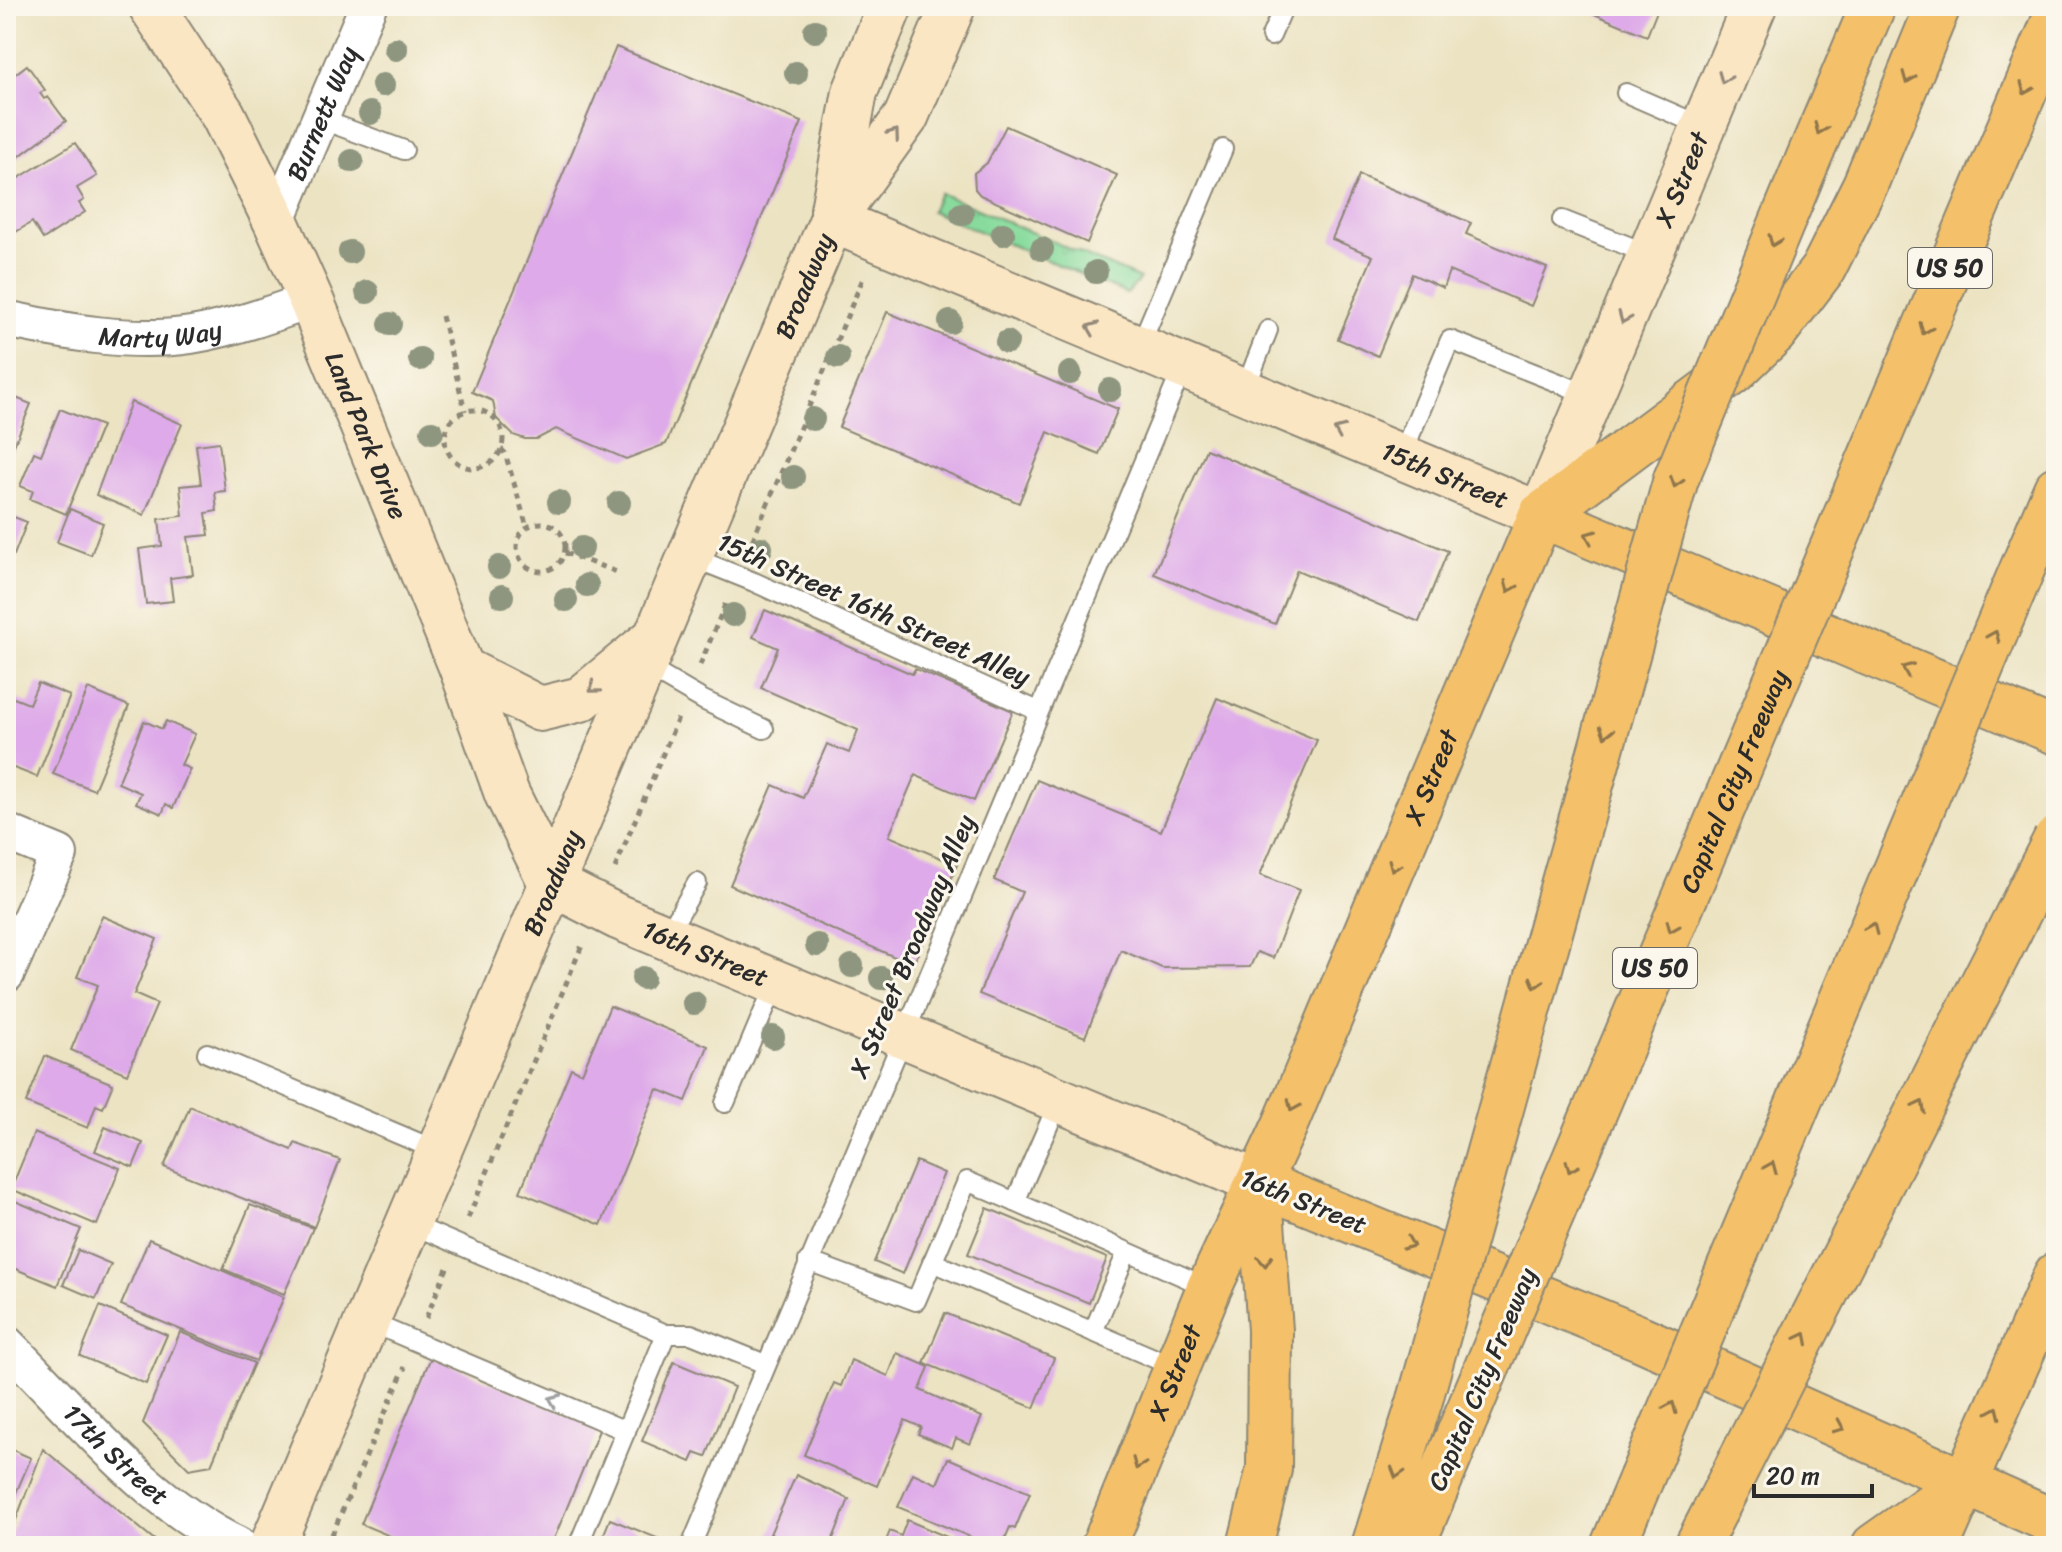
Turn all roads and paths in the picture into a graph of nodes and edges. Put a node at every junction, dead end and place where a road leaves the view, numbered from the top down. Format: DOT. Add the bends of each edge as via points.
graph roads {
  1 [pos="151,6"];
  2 [pos="368,6"];
  3 [pos="890,6"];
  4 [pos="953,6"];
  5 [pos="1284,6"];
  6 [pos="1754,6"];
  7 [pos="1873,6"];
  8 [pos="1938,6"];
  9 [pos="2056,17"];
  10 [pos="1271,36"];
  11 [pos="1626,93"];
  12 [pos="320,119"];
  13 [pos="1704,127"];
  14 [pos="1223,149"];
  15 [pos="404,150"];
  16 [pos="832,220"];
  17 [pos="1562,220"];
  18 [pos="276,222"];
  19 [pos="879,240"];
  20 [pos="1651,255"];
  21 [pos="311,300"];
  22 [pos="442,316"];
  23 [pos="6,319"];
  24 [pos="1268,330"];
  25 [pos="1139,348"];
  26 [pos="1183,367"];
  27 [pos="1244,392"];
  28 [pos="1592,396"];
  29 [pos="465,411"];
  30 [pos="501,449"];
  31 [pos="1401,457"];
  32 [pos="2056,489"];
  33 [pos="1541,515"];
  34 [pos="527,527"];
  35 [pos="565,553"];
  36 [pos="689,556"];
  37 [pos="617,572"];
  38 [pos="738,575"];
  39 [pos="649,652"];
  40 [pos="462,669"];
  41 [pos="689,692"];
  42 [pos="1038,711"];
  43 [pos="764,729"];
  44 [pos="2056,732"];
  45 [pos="6,832"];
  46 [pos="2056,839"];
  47 [pos="551,883"];
  48 [pos="697,883"];
  49 [pos="598,907"];
  50 [pos="666,937"];
  51 [pos="6,974"];
  52 [pos="776,982"];
  53 [pos="902,1037"];
  54 [pos="207,1053"];
  55 [pos="1059,1101"];
  56 [pos="725,1103"];
  57 [pos="438,1151"];
  58 [pos="1259,1183"];
  59 [pos="1015,1202"];
  60 [pos="408,1223"];
  61 [pos="456,1244"];
  62 [pos="1127,1252"];
  63 [pos="808,1261"];
  64 [pos="932,1262"];
  65 [pos="2056,1275"];
  66 [pos="1209,1288"];
  67 [pos="367,1321"];
  68 [pos="1093,1332"];
  69 [pos="666,1334"];
  70 [pos="416,1341"];
  71 [pos="6,1344"];
  72 [pos="765,1364"];
  73 [pos="1177,1368"];
  74 [pos="626,1431"];
  75 [pos="1963,1483"];
  76 [pos="2056,1523"];
  77 [pos="239,1546"];
  78 [pos="272,1546"];
  79 [pos="327,1546"];
  80 [pos="578,1546"];
  81 [pos="691,1546"];
  82 [pos="1104,1546"];
  83 [pos="1250,1546"];
  84 [pos="1374,1546"];
  85 [pos="1412,1546"];
  86 [pos="1613,1546"];
  87 [pos="1697,1546"];
  88 [pos="1874,1546"];
  89 [pos="1937,1546"];
  1 -- 18 [label="main road, Land Park Drive" via="223,115"];
  2 -- 12 [label="street, Burnett Way"];
  3 -- 16 [label="main road, Broadway" via="855,92"];
  16 -- 4 [label="main road, Broadway, one-way" via="906,117"];
  5 -- 10 [label="lane"];
  6 -- 13 [label="main road, X Street, one-way"];
  7 -- 84 [label="main road, one-way, bridge" via="1676,479 1420,1400"];
  8 -- 33 [label="main road, one-way" via="1865,185 1823,269 1775,332 1733,372"];
  9 -- 85 [label="main road, Capital City Freeway / US 50, one-way, bridge"];
  11 -- 13 [label="lane"];
  12 -- 15 [label="lane"];
  12 -- 18 [label="street, Burnett Way"];
  13 -- 20 [label="main road, X Street"];
  14 -- 25 [label="lane"];
  16 -- 19 [label="main road, 15th Street"];
  16 -- 36 [label="main road, Broadway"];
  17 -- 20 [label="lane"];
  18 -- 21 [label="main road, Land Park Drive"];
  25 -- 19 [label="main road, 15th Street, one-way"];
  19 -- 38 [label="path"];
  20 -- 28 [label="main road, X Street, one-way"];
  21 -- 23 [label="street, Marty Way" via="253,321 190,335 89,334"];
  21 -- 40 [label="main road, Land Park Drive"];
  22 -- 29 [label="path"];
  24 -- 27 [label="lane"];
  25 -- 26 [label="main road, 15th Street"];
  26 -- 27 [label="main road, 15th Street"];
  26 -- 42 [label="lane, X Street Broadway Alley"];
  31 -- 27 [label="main road, 15th Street, one-way"];
  28 -- 31 [label="lane" via="1450,340"];
  28 -- 33 [label="main road, X Street"];
  29 -- 30 [label="path" via="483,412 497,422"];
  29 -- 30 [label="path" via="445,431 453,459 480,467"];
  30 -- 34 [label="path"];
  31 -- 33 [label="main road, 15th Street"];
  86 -- 32 [label="main road, one-way, bridge"];
  44 -- 33 [label="main road, 15th Street, one-way"];
  33 -- 58 [label="main road, X Street, one-way"];
  34 -- 35 [label="path" via="543,522 558,529"];
  34 -- 35 [label="path" via="517,547 527,567 549,570"];
  35 -- 37 [label="path"];
  36 -- 38 [label="lane, 15th Street 16th Street Alley"];
  36 -- 39 [label="main road, Broadway"];
  38 -- 41 [label="path"];
  38 -- 42 [label="lane, 15th Street 16th Street Alley"];
  39 -- 40 [label="main road, one-way" via="581,699 540,709"];
  39 -- 41 [label="lane"];
  39 -- 47 [label="main road, Broadway"];
  40 -- 47 [label="main road, Land Park Drive" via="507,794"];
  41 -- 43 [label="lane"];
  41 -- 49 [label="path"];
  42 -- 53 [label="lane, X Street Broadway Alley"];
  45 -- 51 [label="street" via="59,854"];
  87 -- 46 [label="main road, one-way, bridge"];
  47 -- 49 [label="main road, 16th Street"];
  47 -- 57 [label="main road, Broadway"];
  48 -- 50 [label="lane"];
  49 -- 50 [label="main road, 16th Street"];
  49 -- 61 [label="path"];
  50 -- 52 [label="main road, 16th Street"];
  52 -- 53 [label="main road, 16th Street"];
  52 -- 56 [label="lane"];
  53 -- 55 [label="main road, 16th Street"];
  53 -- 63 [label="lane, X Street Broadway Alley"];
  54 -- 57 [label="lane"];
  55 -- 58 [label="main road, 16th Street"];
  55 -- 59 [label="lane"];
  57 -- 60 [label="main road, Broadway"];
  58 -- 66 [label="main road, X Street"];
  58 -- 75 [label="main road, 16th Street, one-way" via="1640,1338"];
  58 -- 83 [label="main road, one-way" via="1270,1330 1269,1469"];
  59 -- 62 [label="lane"];
  59 -- 64 [label="lane" via="967,1181"];
  60 -- 61 [label="lane"];
  60 -- 67 [label="main road, Broadway"];
  61 -- 69 [label="lane"];
  61 -- 70 [label="path"];
  62 -- 66 [label="lane"];
  62 -- 68 [label="lane"];
  63 -- 64 [label="lane" via="916,1301"];
  63 -- 72 [label="lane, X Street Broadway Alley"];
  64 -- 68 [label="lane"];
  75 -- 65 [label="main road, one-way"];
  66 -- 73 [label="main road, X Street"];
  67 -- 70 [label="lane"];
  67 -- 78 [label="main road, Broadway"];
  68 -- 73 [label="lane"];
  69 -- 72 [label="lane" via="691,1334"];
  69 -- 74 [label="lane"];
  74 -- 70 [label="lane, one-way"];
  70 -- 79 [label="path"];
  71 -- 77 [label="street, 17th Street" via="140,1479 202,1526"];
  72 -- 81 [label="lane, X Street Broadway Alley"];
  73 -- 82 [label="main road, X Street, one-way"];
  74 -- 80 [label="lane"];
  75 -- 76 [label="main road, 16th Street"];
  75 -- 88 [label="main road"];
  75 -- 89 [label="main road"];
}
